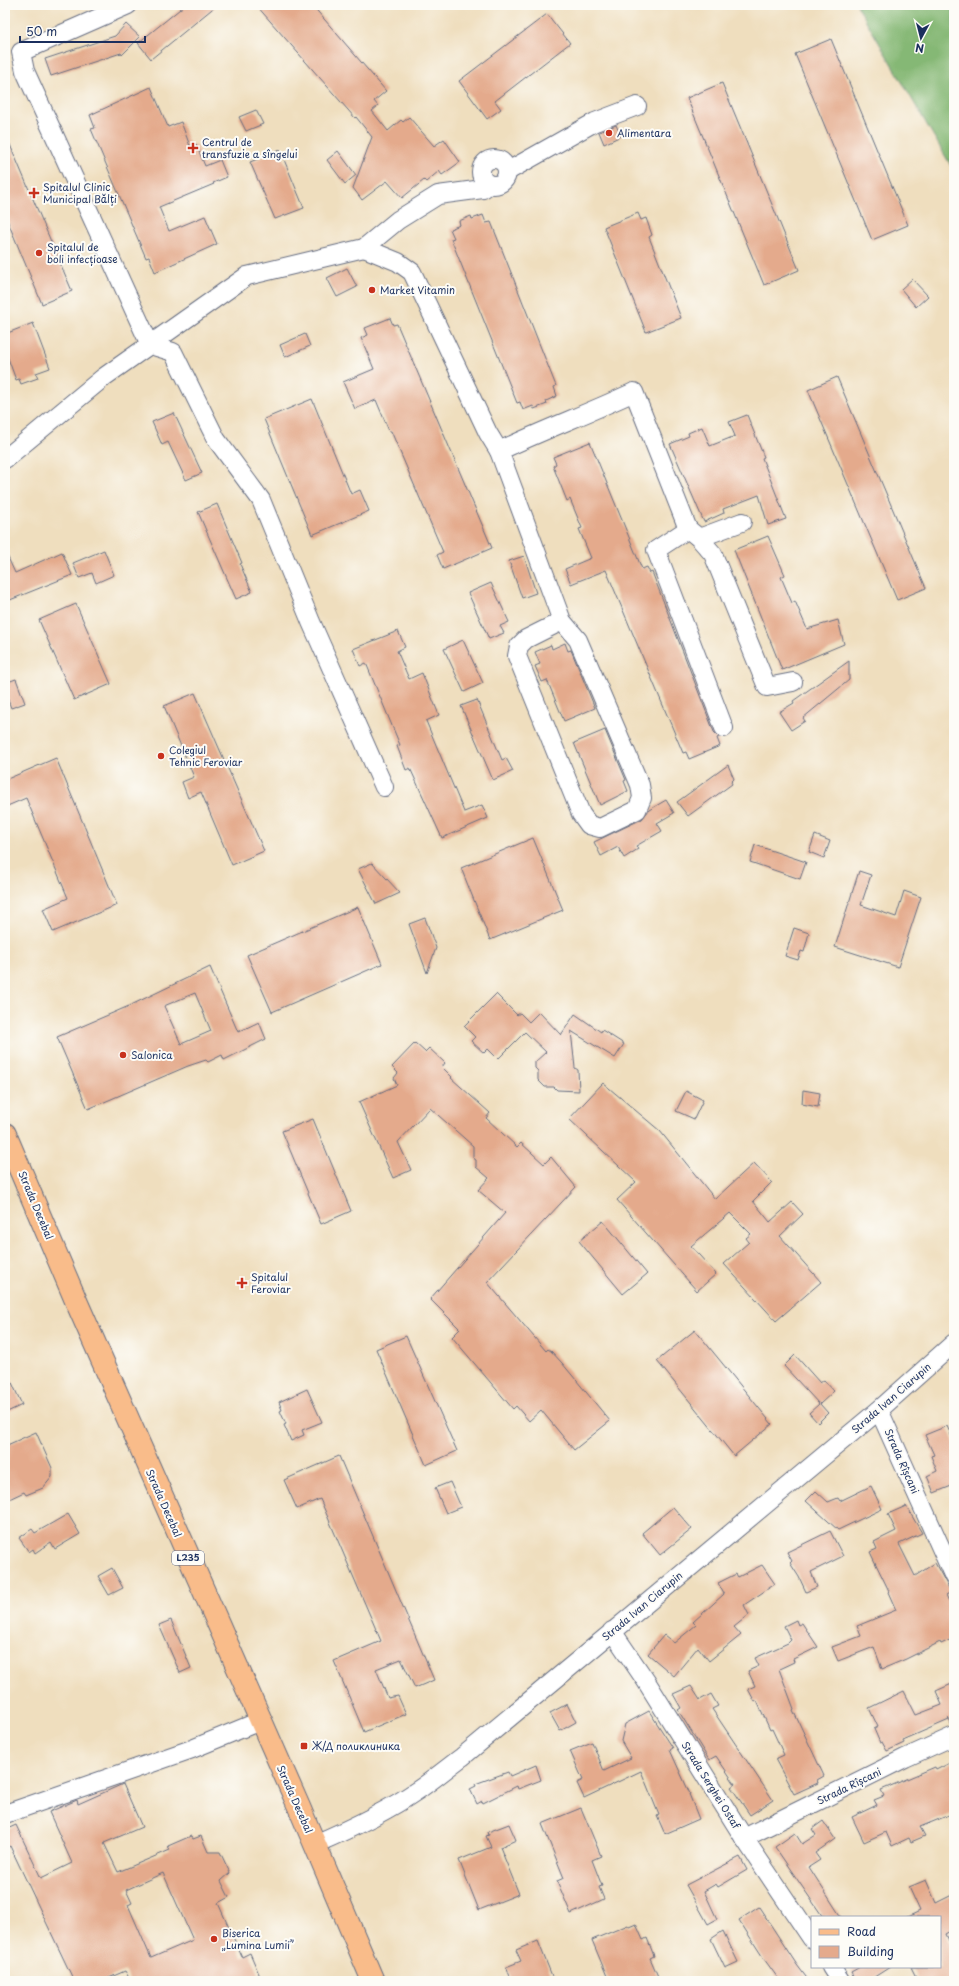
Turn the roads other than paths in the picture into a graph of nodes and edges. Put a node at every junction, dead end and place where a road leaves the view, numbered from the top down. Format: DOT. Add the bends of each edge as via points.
graph roads {
  1 [pos="128,5"];
  2 [pos="637,106"];
  3 [pos="364,248"];
  4 [pos="150,345"];
  5 [pos="499,451"];
  6 [pos="5,459"];
  7 [pos="742,522"];
  8 [pos="694,534"];
  9 [pos="562,622"];
  10 [pos="793,682"];
  11 [pos="724,728"];
  12 [pos="384,787"];
  13 [pos="5,1134"];
  14 [pos="954,1343"];
  15 [pos="879,1410"];
  16 [pos="954,1577"];
  17 [pos="612,1631"];
  18 [pos="260,1721"];
  19 [pos="954,1736"];
  20 [pos="5,1814"];
  21 [pos="744,1838"];
  22 [pos="314,1844"];
  23 [pos="811,1938"];
  24 [pos="832,1968"];
  25 [pos="373,1981"];
  26 [pos="840,1981"];
  1 -- 4 [label="street" via="21,52 25,71"];
  2 -- 3 [label="street" via="595,122 508,171 504,181 495,186 489,184 483,189 438,195 398,220"];
  3 -- 4 [label="street" via="247,276"];
  3 -- 5 [label="street" via="398,262 412,272"];
  4 -- 6 [label="street" via="104,377"];
  4 -- 12 [label="street" via="173,352 216,439 262,500 311,622"];
  5 -- 8 [label="street" via="634,392"];
  5 -- 9 [label="street"];
  7 -- 8 [label="street"];
  8 -- 10 [label="street" via="712,554 767,687"];
  8 -- 11 [label="street" via="656,550"];
  9 -- 9 [label="street" via="578,640 640,785 642,798 637,810 600,828 589,825 582,814 517,656 518,646 526,639"];
  13 -- 18 [label="main road, Strada Decebal / L235" via="76,1303"];
  14 -- 15 [label="street, Strada Ivan Ciarupin"];
  15 -- 16 [label="street, Strada Rîșcani"];
  15 -- 17 [label="street, Strada Ivan Ciarupin"];
  17 -- 21 [label="street, Strada Serghei Ostaf"];
  17 -- 22 [label="street, Strada Ivan Ciarupin" via="462,1757 418,1790 343,1833"];
  18 -- 20 [label="street" via="192,1749"];
  18 -- 22 [label="main road, Strada Decebal / L235"];
  19 -- 21 [label="street, Strada Rîșcani"];
  21 -- 23 [label="street, Strada Serghei Ostaf"];
  22 -- 25 [label="main road, Strada Decebal / L235"];
  24 -- 26 [label="street"];
}
